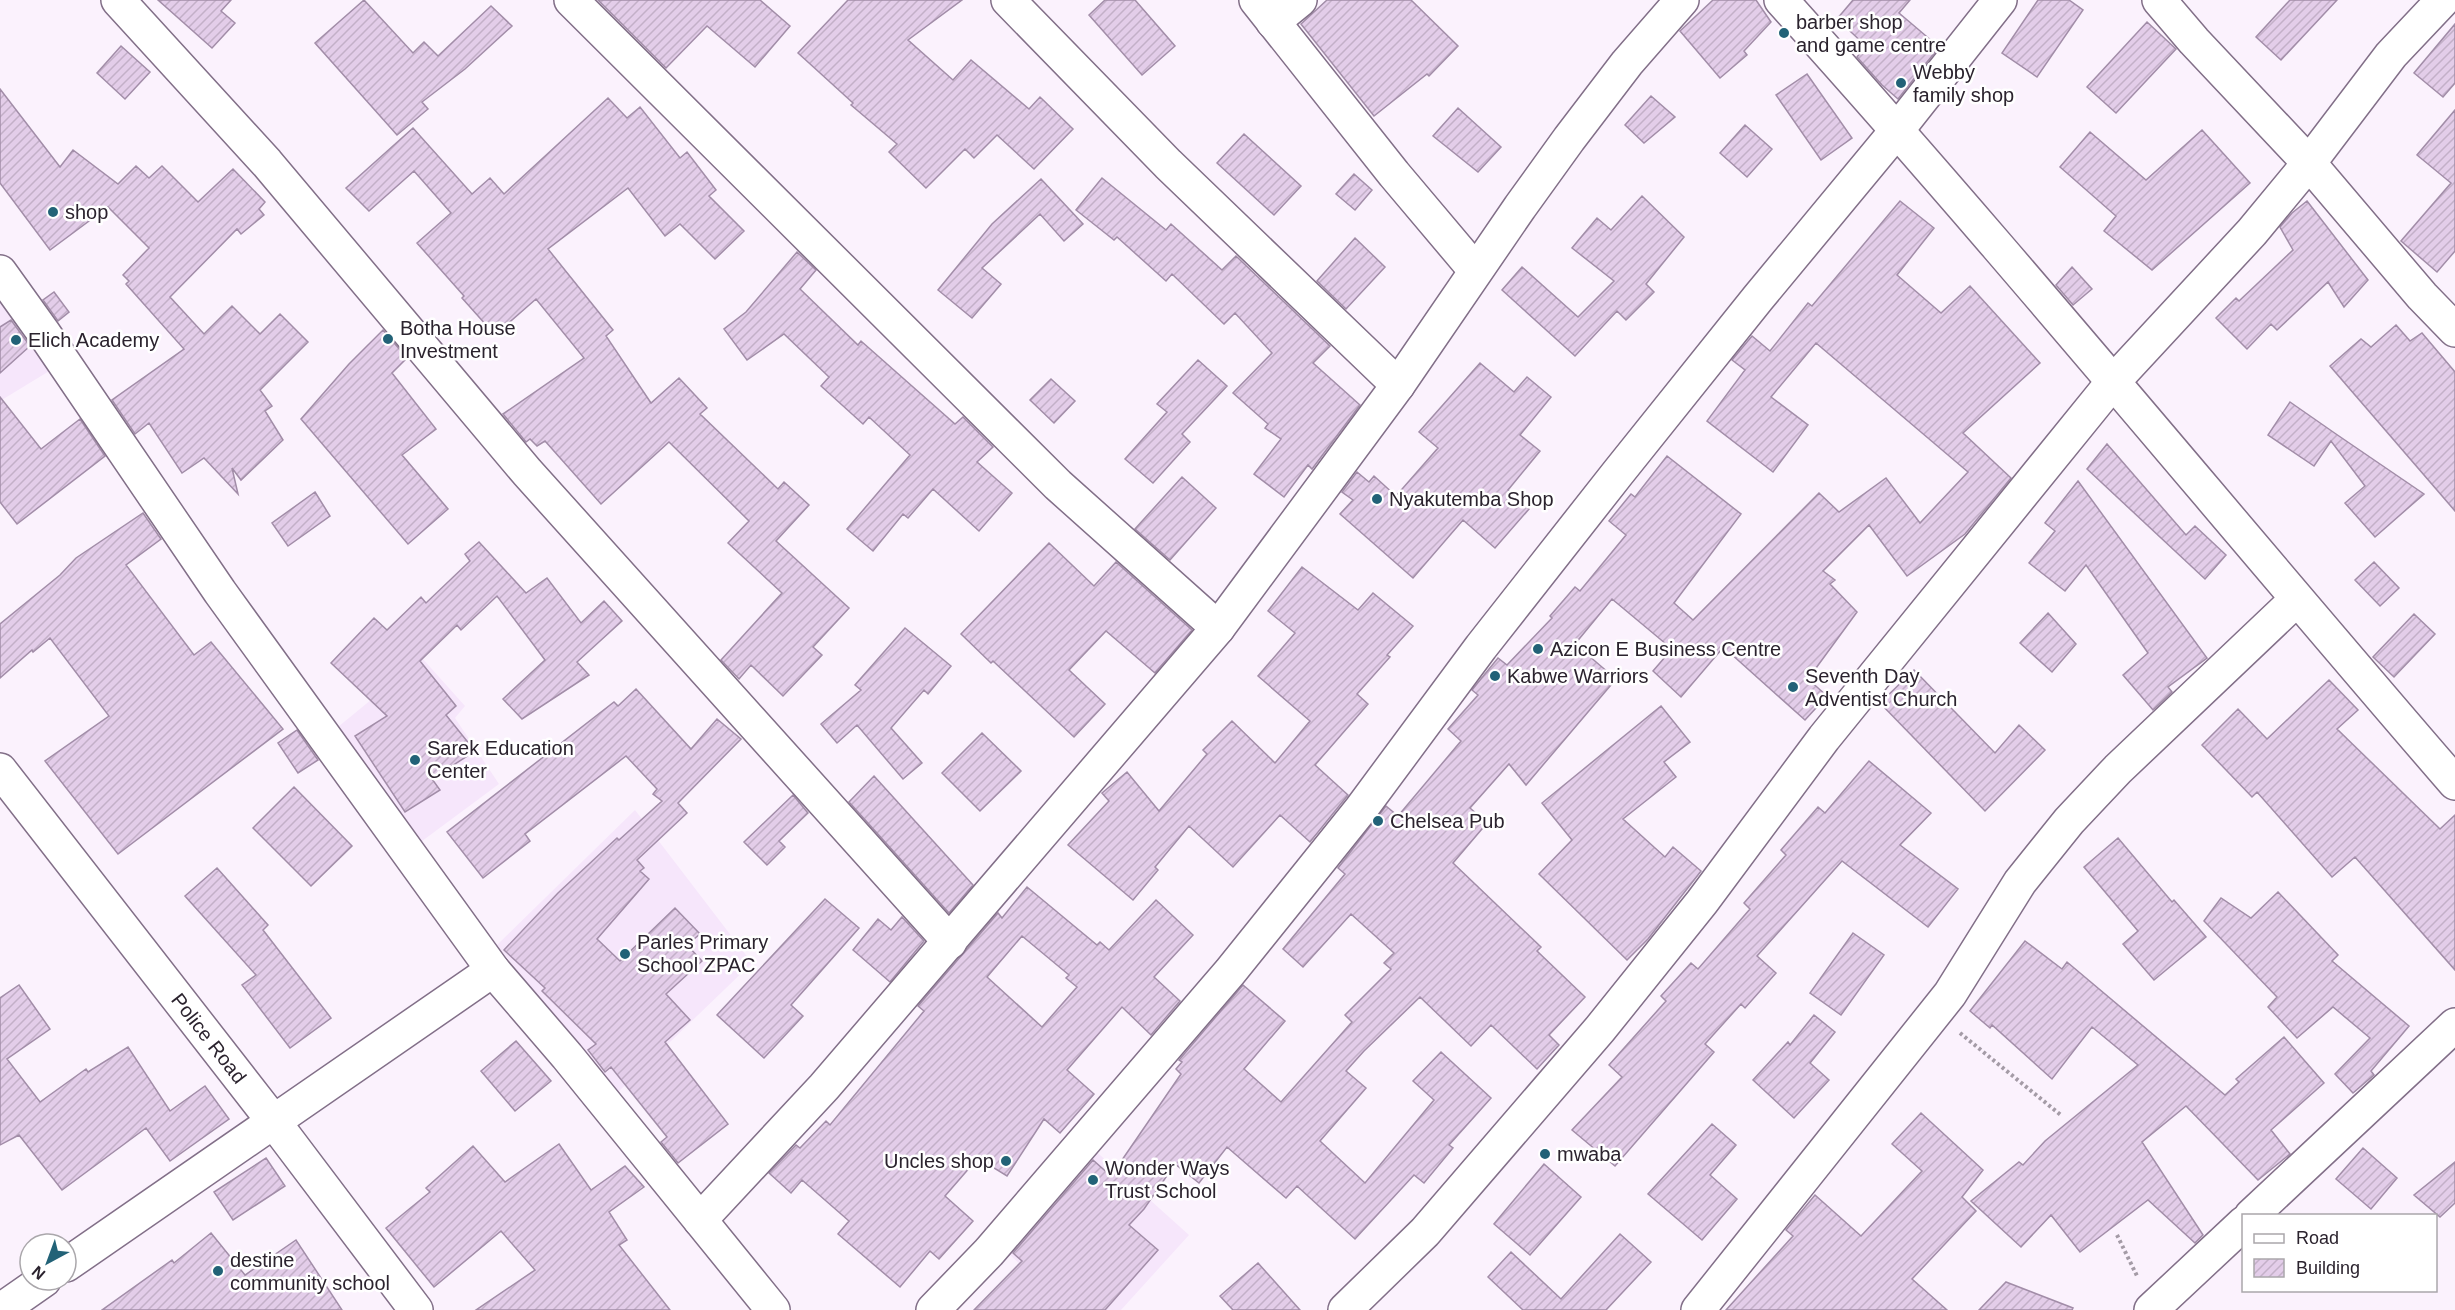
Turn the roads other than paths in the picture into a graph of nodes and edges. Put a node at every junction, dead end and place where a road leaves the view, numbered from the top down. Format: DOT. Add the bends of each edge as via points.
graph roads {
  1 [pos="118,0"];
  2 [pos="571,0"];
  3 [pos="1008,0"];
  4 [pos="1300,0"];
  5 [pos="1682,0"];
  6 [pos="1781,0"];
  7 [pos="2000,0"];
  8 [pos="2159,0"];
  9 [pos="2443,0"];
  10 [pos="1264,11"];
  11 [pos="1898,129"];
  12 [pos="2309,163"];
  13 [pos="1475,270"];
  14 [pos="0,272"];
  15 [pos="2455,330"];
  16 [pos="2112,383"];
  17 [pos="1398,385"];
  18 [pos="2296,600"];
  19 [pos="1218,628"];
  20 [pos="2450,767"];
  21 [pos="0,770"];
  22 [pos="950,942"];
  23 [pos="493,970"];
  24 [pos="2455,1025"];
  25 [pos="274,1122"];
  26 [pos="2252,1214"];
  27 [pos="700,1220"];
  28 [pos="2242,1225"];
  29 [pos="78,1257"];
  30 [pos="2153,1309"];
  31 [pos="416,1310"];
  32 [pos="773,1310"];
  33 [pos="933,1310"];
  34 [pos="1346,1310"];
  35 [pos="1698,1310"];
  1 -- 22 [label="street" via="267,163 527,472"];
  2 -- 19 [label="street" via="1058,485"];
  3 -- 17 [label="street" via="1168,164"];
  4 -- 10 [label="street"];
  5 -- 13 [label="street" via="1583,120"];
  6 -- 11 [label="street"];
  7 -- 11 [label="street"];
  8 -- 12 [label="street"];
  9 -- 12 [label="street" via="2391,55"];
  10 -- 13 [label="street"];
  11 -- 16 [label="street"];
  11 -- 33 [label="street" via="1617,474 1481,647 1361,809 1230,972 989,1252"];
  12 -- 15 [label="street"];
  12 -- 16 [label="street" via="2252,232"];
  13 -- 17 [label="street"];
  14 -- 23 [label="street" via="220,592"];
  16 -- 18 [label="street"];
  16 -- 34 [label="street" via="1824,738 1702,902 1600,1029 1425,1232"];
  17 -- 19 [label="street"];
  18 -- 20 [label="street"];
  18 -- 35 [label="street" via="2118,769 2069,821 2020,882 1950,994"];
  19 -- 22 [label="street"];
  21 -- 25 [label="street, Police Road"];
  22 -- 27 [label="street" via="824,1087"];
  23 -- 25 [label="street"];
  23 -- 27 [label="street"];
  24 -- 26 [label="street"];
  25 -- 29 [label="street"];
  25 -- 31 [label="street, Police Road"];
  27 -- 32 [label="street"];
  28 -- 30 [label="street"];
}
